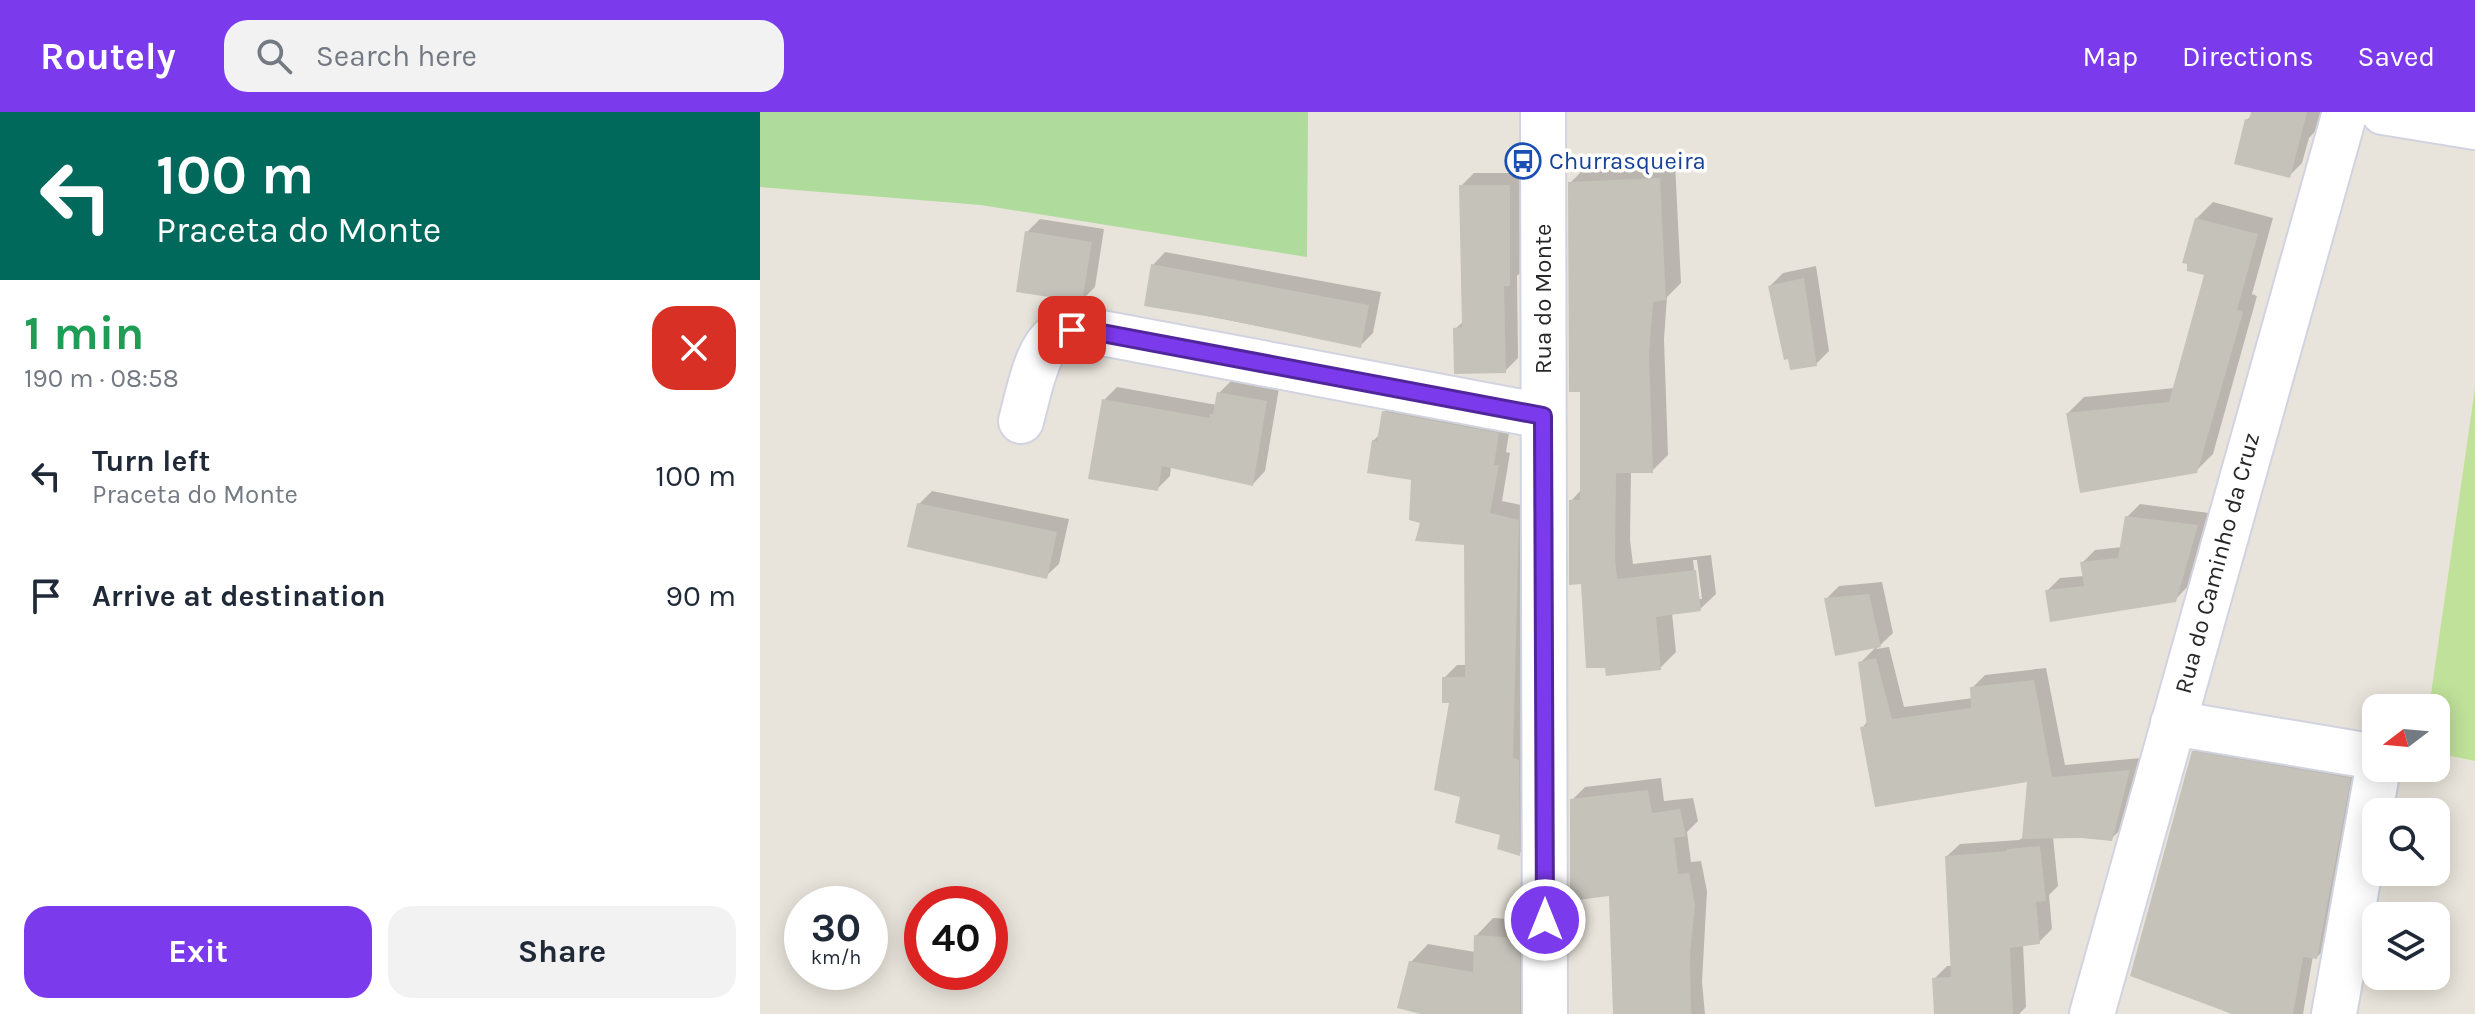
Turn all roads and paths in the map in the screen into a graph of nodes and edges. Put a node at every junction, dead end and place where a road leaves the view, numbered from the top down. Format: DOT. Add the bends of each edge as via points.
graph roads {
  1 [pos="1543,112"];
  2 [pos="2345,112"];
  3 [pos="2383,112"];
  4 [pos="2475,127"];
  5 [pos="1543,416"];
  6 [pos="1021,421"];
  7 [pos="2173,723"];
  8 [pos="2362,755"];
  9 [pos="2375,782"];
  10 [pos="1545,1014"];
  11 [pos="2092,1014"];
  12 [pos="2334,1014"];
  1 -- 5 [label="street, Rua do Monte"];
  2 -- 7 [label="street, Rua do Caminho da Cruz"];
  3 -- 4 [label="street"];
  5 -- 6 [label="street" via="1072,330 1059,333 1042,353"];
  5 -- 10 [label="street, Rua do Monte"];
  7 -- 8 [label="street"];
  7 -- 11 [label="street, Rua do Caminho da Cruz"];
  9 -- 12 [label="street"];
}
